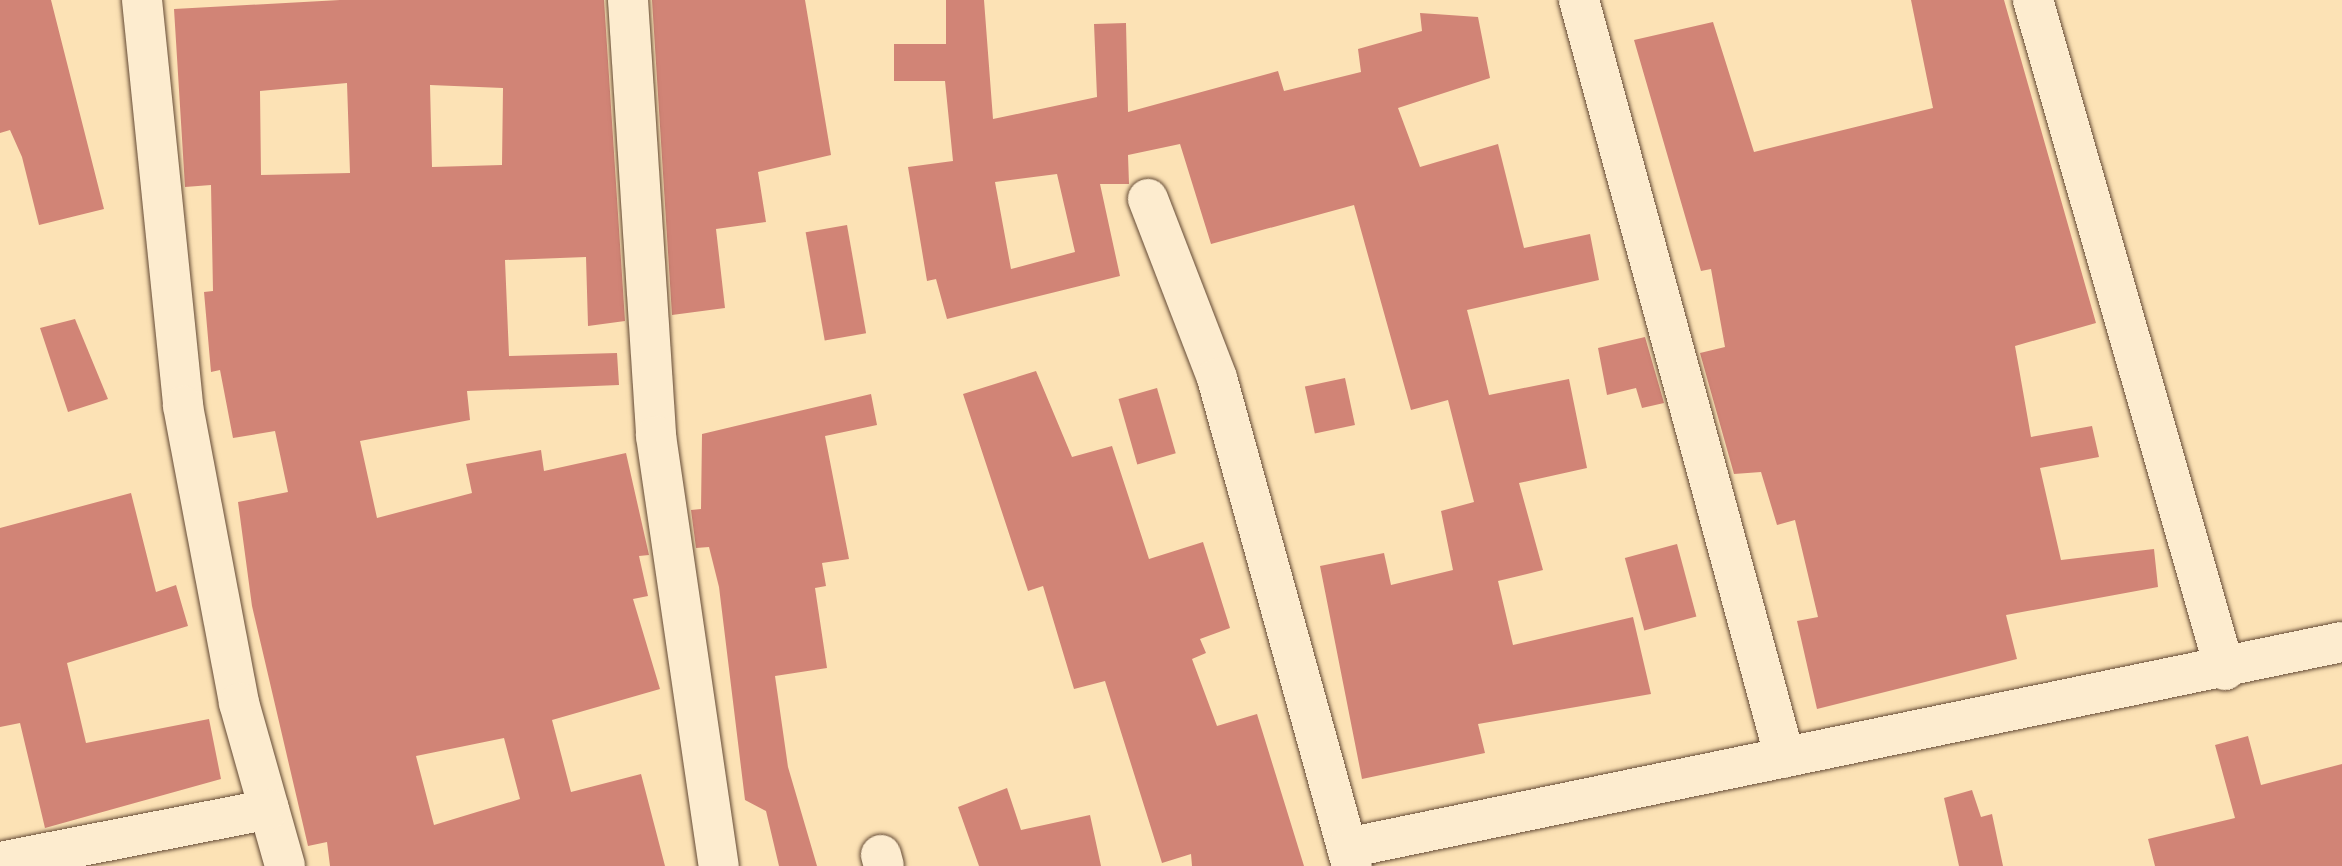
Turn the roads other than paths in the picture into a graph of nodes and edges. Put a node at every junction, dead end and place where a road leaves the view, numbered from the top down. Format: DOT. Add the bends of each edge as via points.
graph roads {
  1 [pos="142,0"];
  2 [pos="628,0"];
  3 [pos="1578,0"];
  4 [pos="2032,0"];
  5 [pos="1148,200"];
  6 [pos="2342,642"];
  7 [pos="2225,670"];
  8 [pos="1784,758"];
  9 [pos="269,808"];
  10 [pos="1349,857"];
  11 [pos="0,862"];
  12 [pos="285,866"];
  13 [pos="719,866"];
  1 -- 9 [label="street" via="183,406 239,703"];
  2 -- 13 [label="street" via="656,436"];
  3 -- 8 [label="street"];
  4 -- 7 [label="street"];
  5 -- 10 [label="street" via="1217,378"];
  6 -- 7 [label="street"];
  7 -- 8 [label="street"];
  8 -- 10 [label="street"];
  9 -- 11 [label="street"];
  9 -- 12 [label="street"];
}
